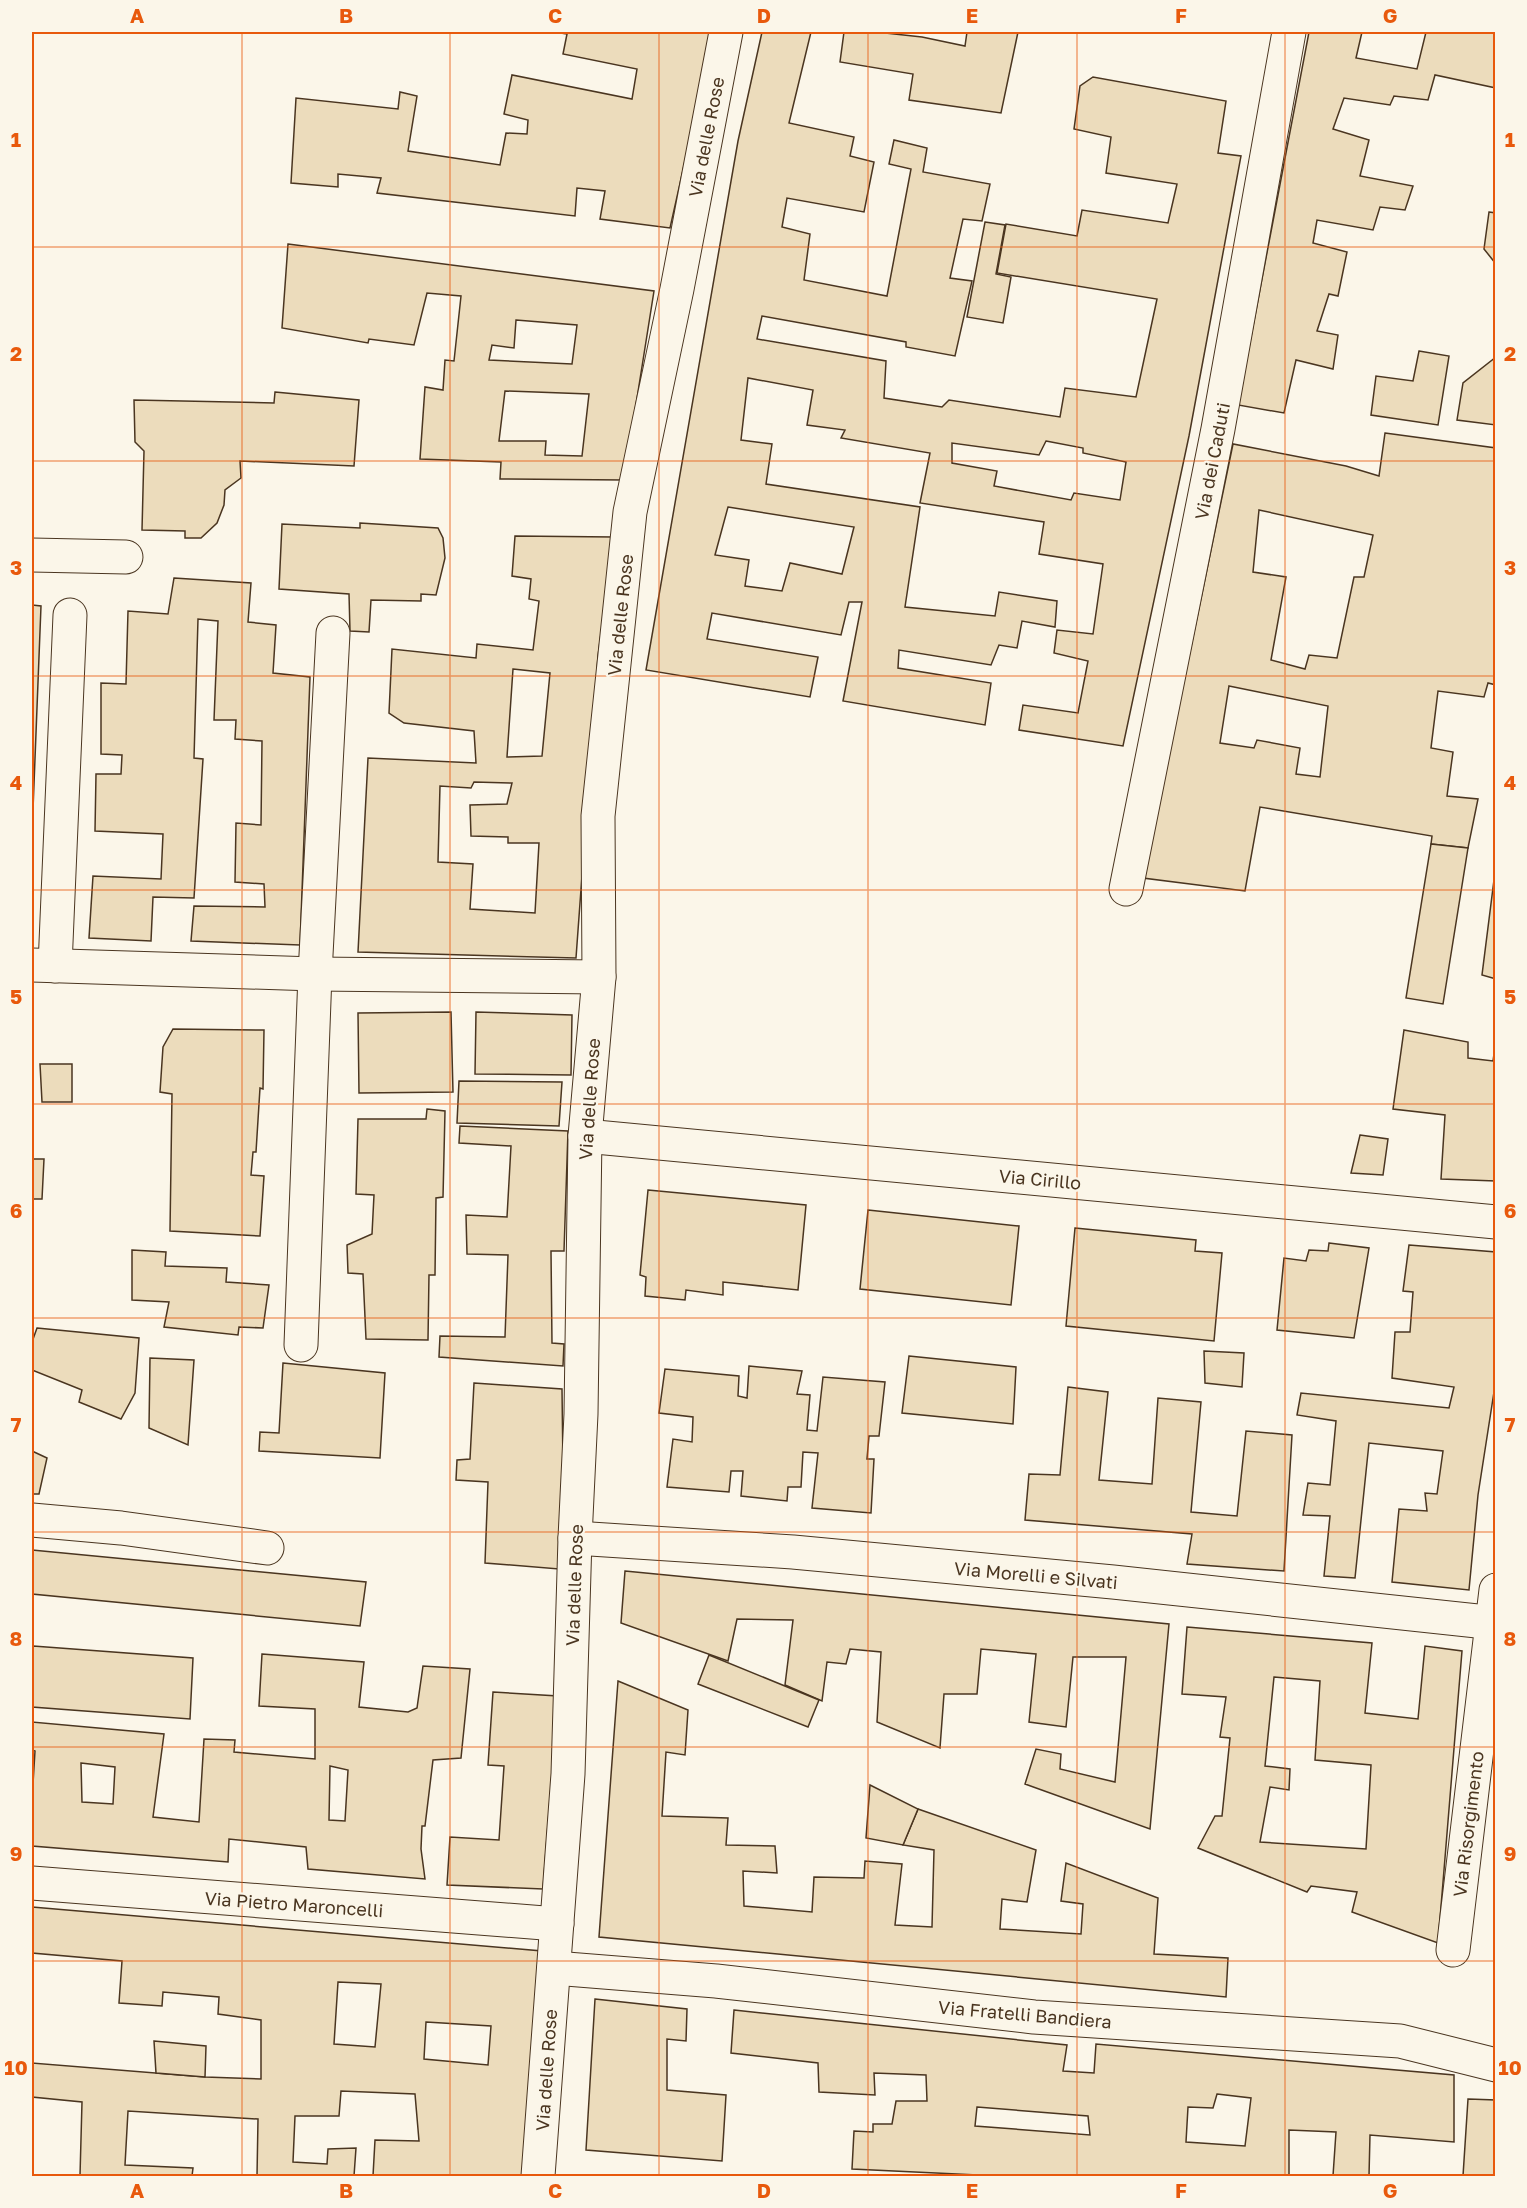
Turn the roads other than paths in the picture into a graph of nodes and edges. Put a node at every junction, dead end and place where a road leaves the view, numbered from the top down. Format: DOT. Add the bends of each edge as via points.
graph roads {
  1 [pos="726,32"];
  2 [pos="1289,32"];
  3 [pos="32,555"];
  4 [pos="126,557"];
  5 [pos="70,615"];
  6 [pos="333,633"];
  7 [pos="1126,890"];
  8 [pos="44,965"];
  9 [pos="315,974"];
  10 [pos="599,977"];
  11 [pos="585,1136"];
  12 [pos="1496,1222"];
  13 [pos="301,1345"];
  14 [pos="32,1520"];
  15 [pos="575,1538"];
  16 [pos="267,1548"];
  17 [pos="1496,1590"];
  18 [pos="1494,1623"];
  19 [pos="32,1883"];
  20 [pos="557,1924"];
  21 [pos="1453,1950"];
  22 [pos="554,1968"];
  23 [pos="1496,2065"];
  24 [pos="538,2176"];
  1 -- 10 [label="street, Via delle Rose" via="630,512 598,816"];
  2 -- 7 [label="street, Via dei Caduti" via="1218,429"];
  3 -- 4 [label="street"];
  5 -- 8 [label="street"];
  6 -- 9 [label="street"];
  8 -- 9 [label="street"];
  9 -- 10 [label="street"];
  9 -- 13 [label="street"];
  10 -- 11 [label="street, Via delle Rose"];
  11 -- 12 [label="street, Via Cirillo"];
  11 -- 15 [label="street, Via delle Rose"];
  14 -- 16 [label="street"];
  15 -- 18 [label="street, Via Morelli e Silvati" via="1113,1582"];
  15 -- 20 [label="street, Via delle Rose" via="568,1774"];
  17 -- 18 [label="street, Via Risorgimento"];
  18 -- 21 [label="street, Via Risorgimento"];
  19 -- 20 [label="street, Via Pietro Maroncelli"];
  20 -- 22 [label="street, Via delle Rose"];
  22 -- 23 [label="street, Via Fratelli Bandiera" via="716,1981 1034,2017 1400,2041"];
  22 -- 24 [label="street, Via delle Rose"];
}
